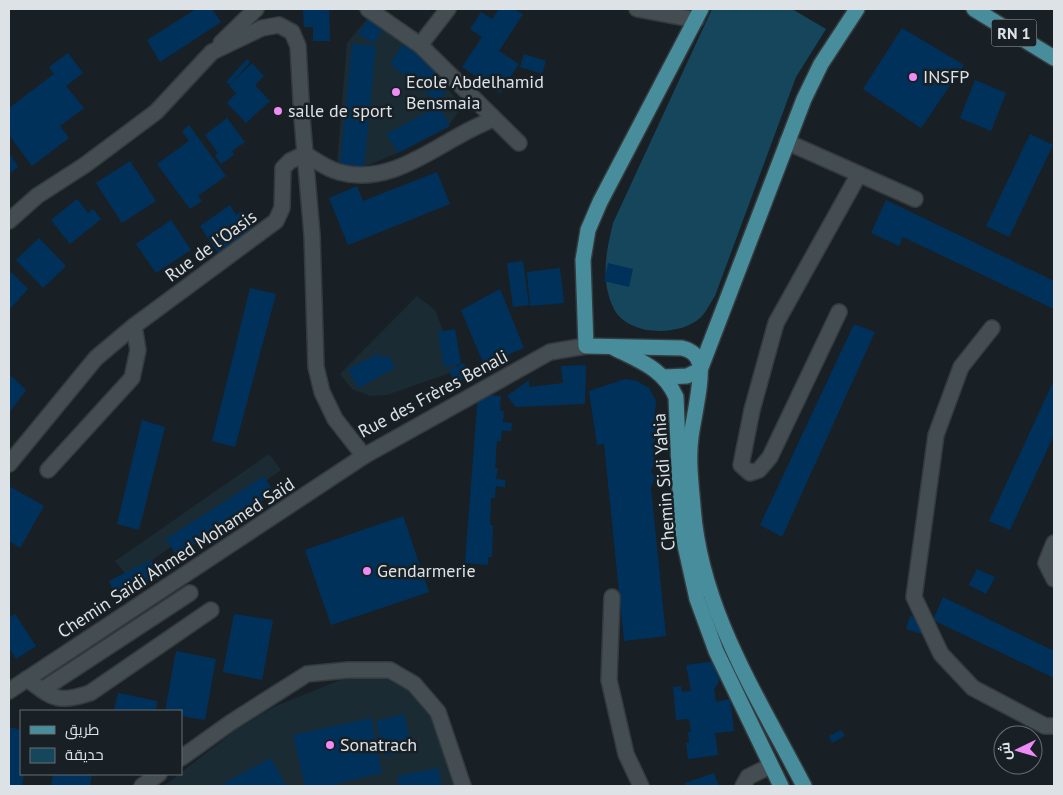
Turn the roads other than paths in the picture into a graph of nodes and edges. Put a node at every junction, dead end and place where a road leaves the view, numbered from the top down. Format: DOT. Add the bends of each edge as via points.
graph roads {
  1 [pos="256,9"];
  2 [pos="368,9"];
  3 [pos="448,9"];
  4 [pos="637,9"];
  5 [pos="857,9"];
  6 [pos="974,9"];
  7 [pos="698,14"];
  8 [pos="420,45"];
  9 [pos="212,52"];
  10 [pos="1054,58"];
  11 [pos="494,119"];
  12 [pos="788,142"];
  13 [pos="519,143"];
  14 [pos="305,154"];
  15 [pos="859,174"];
  16 [pos="915,198"];
  17 [pos="9,221"];
  18 [pos="840,312"];
  19 [pos="134,326"];
  20 [pos="992,328"];
  21 [pos="586,346"];
  22 [pos="610,346"];
  23 [pos="700,370"];
  24 [pos="665,377"];
  25 [pos="364,456"];
  26 [pos="9,464"];
  27 [pos="48,470"];
  28 [pos="1054,543"];
  29 [pos="1054,579"];
  30 [pos="190,593"];
  31 [pos="612,597"];
  32 [pos="211,610"];
  33 [pos="27,679"];
  34 [pos="42,690"];
  35 [pos="9,691"];
  36 [pos="1054,726"];
  37 [pos="182,757"];
  38 [pos="770,766"];
  39 [pos="158,775"];
  40 [pos="142,786"];
  41 [pos="463,786"];
  42 [pos="641,786"];
  43 [pos="743,786"];
  44 [pos="781,786"];
  45 [pos="804,786"];
  1 -- 9 [label="street, Rue des Frères Benali"];
  2 -- 8 [label="street"];
  3 -- 8 [label="street"];
  4 -- 7 [label="street"];
  5 -- 12 [label="main road, Chemin Sidi Yahia" via="821,64"];
  6 -- 10 [label="main road, RN 1"];
  7 -- 21 [label="main road" via="588,230 583,260"];
  8 -- 11 [label="street"];
  9 -- 14 [label="street, Rue des Frères Benali" via="262,28 279,25 292,32 298,46"];
  9 -- 17 [label="street, Rue des Frères Benali" via="156,112 37,196"];
  11 -- 13 [label="street"];
  11 -- 14 [label="street" via="472,126 399,169 360,176 337,172"];
  12 -- 15 [label="street"];
  12 -- 23 [label="main road, Chemin Sidi Yahia"];
  14 -- 19 [label="street, Rue de l'Oasis" via="283,168 282,208 276,222"];
  14 -- 25 [label="street, Rue des Frères Benali" via="312,235 316,367 322,392 335,419"];
  15 -- 16 [label="street"];
  15 -- 18 [label="street" via="776,323 741,465 750,473 759,470 770,458"];
  19 -- 26 [label="street, Rue de l'Oasis" via="96,358"];
  19 -- 27 [label="street" via="138,350 132,378"];
  20 -- 36 [label="street" via="961,366 936,434 914,597 941,654 973,688 1045,726"];
  21 -- 22 [label="main road"];
  21 -- 25 [label="street, Rue des Frères Benali" via="550,352"];
  22 -- 23 [label="main road" via="682,348 695,354"];
  22 -- 24 [label="main road"];
  23 -- 24 [label="main road" via="687,376"];
  23 -- 45 [label="main road, Chemin Sidi Yahia" via="690,451 694,516 703,569 730,643"];
  24 -- 38 [label="main road, Chemin Sidi Yahia" via="672,387 678,409 681,518 697,599 716,651"];
  25 -- 33 [label="street, Chemin Saïdi Ahmed Mohamed Saïd"];
  28 -- 29 [label="street" via="1046,563"];
  30 -- 34 [label="street"];
  31 -- 42 [label="street" via="609,680 626,754"];
  32 -- 34 [label="street" via="90,693 71,700 58,699"];
  33 -- 34 [label="street"];
  33 -- 35 [label="street, Chemin Saïdi Ahmed Mohamed Saïd"];
  37 -- 41 [label="street" via="307,674 390,670 414,684 438,712"];
  38 -- 43 [label="street" via="748,777"];
  38 -- 44 [label="main road, Chemin Sidi Yahia"];
  39 -- 40 [label="street"];
}
